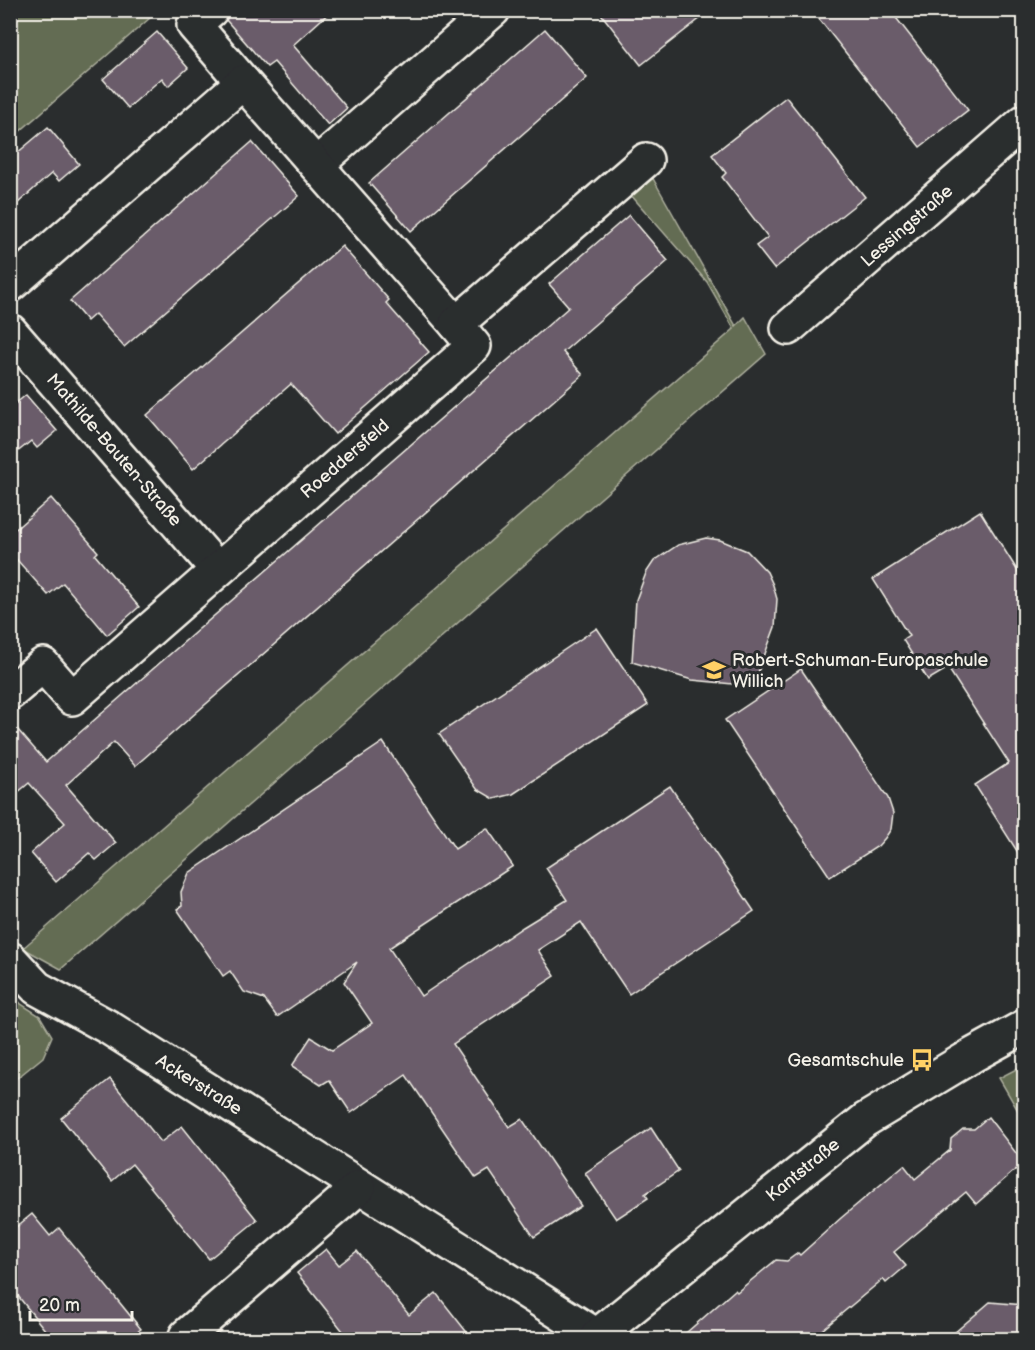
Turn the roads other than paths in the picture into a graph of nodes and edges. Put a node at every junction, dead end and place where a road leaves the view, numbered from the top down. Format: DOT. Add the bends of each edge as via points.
graph roads {
  1 [pos="211,10"];
  2 [pos="493,10"];
  3 [pos="243,82"];
  4 [pos="1024,122"];
  5 [pos="646,160"];
  6 [pos="316,165"];
  7 [pos="10,285"];
  8 [pos="456,324"];
  9 [pos="788,328"];
  10 [pos="10,331"];
  11 [pos="218,569"];
  12 [pos="10,693"];
  13 [pos="10,959"];
  14 [pos="1024,1028"];
  15 [pos="359,1187"];
  16 [pos="186,1336"];
  17 [pos="600,1337"];
  1 -- 3 [label="street" via="194,25"];
  2 -- 6 [label="street"];
  3 -- 6 [label="street"];
  3 -- 7 [label="street"];
  4 -- 9 [label="street, Lessingstraße"];
  5 -- 8 [label="street"];
  6 -- 8 [label="street"];
  8 -- 11 [label="street, Roeddersfeld" via="474,346"];
  10 -- 11 [label="street, Mathilde-Bauten-Straße"];
  11 -- 12 [label="street, Roeddersfeld" via="72,698 42,665"];
  13 -- 15 [label="street, Ackerstraße" via="37,988 108,1027"];
  14 -- 17 [label="street, Kantstraße" via="865,1120"];
  15 -- 16 [label="street"];
  15 -- 17 [label="street, Ackerstraße"];
}
